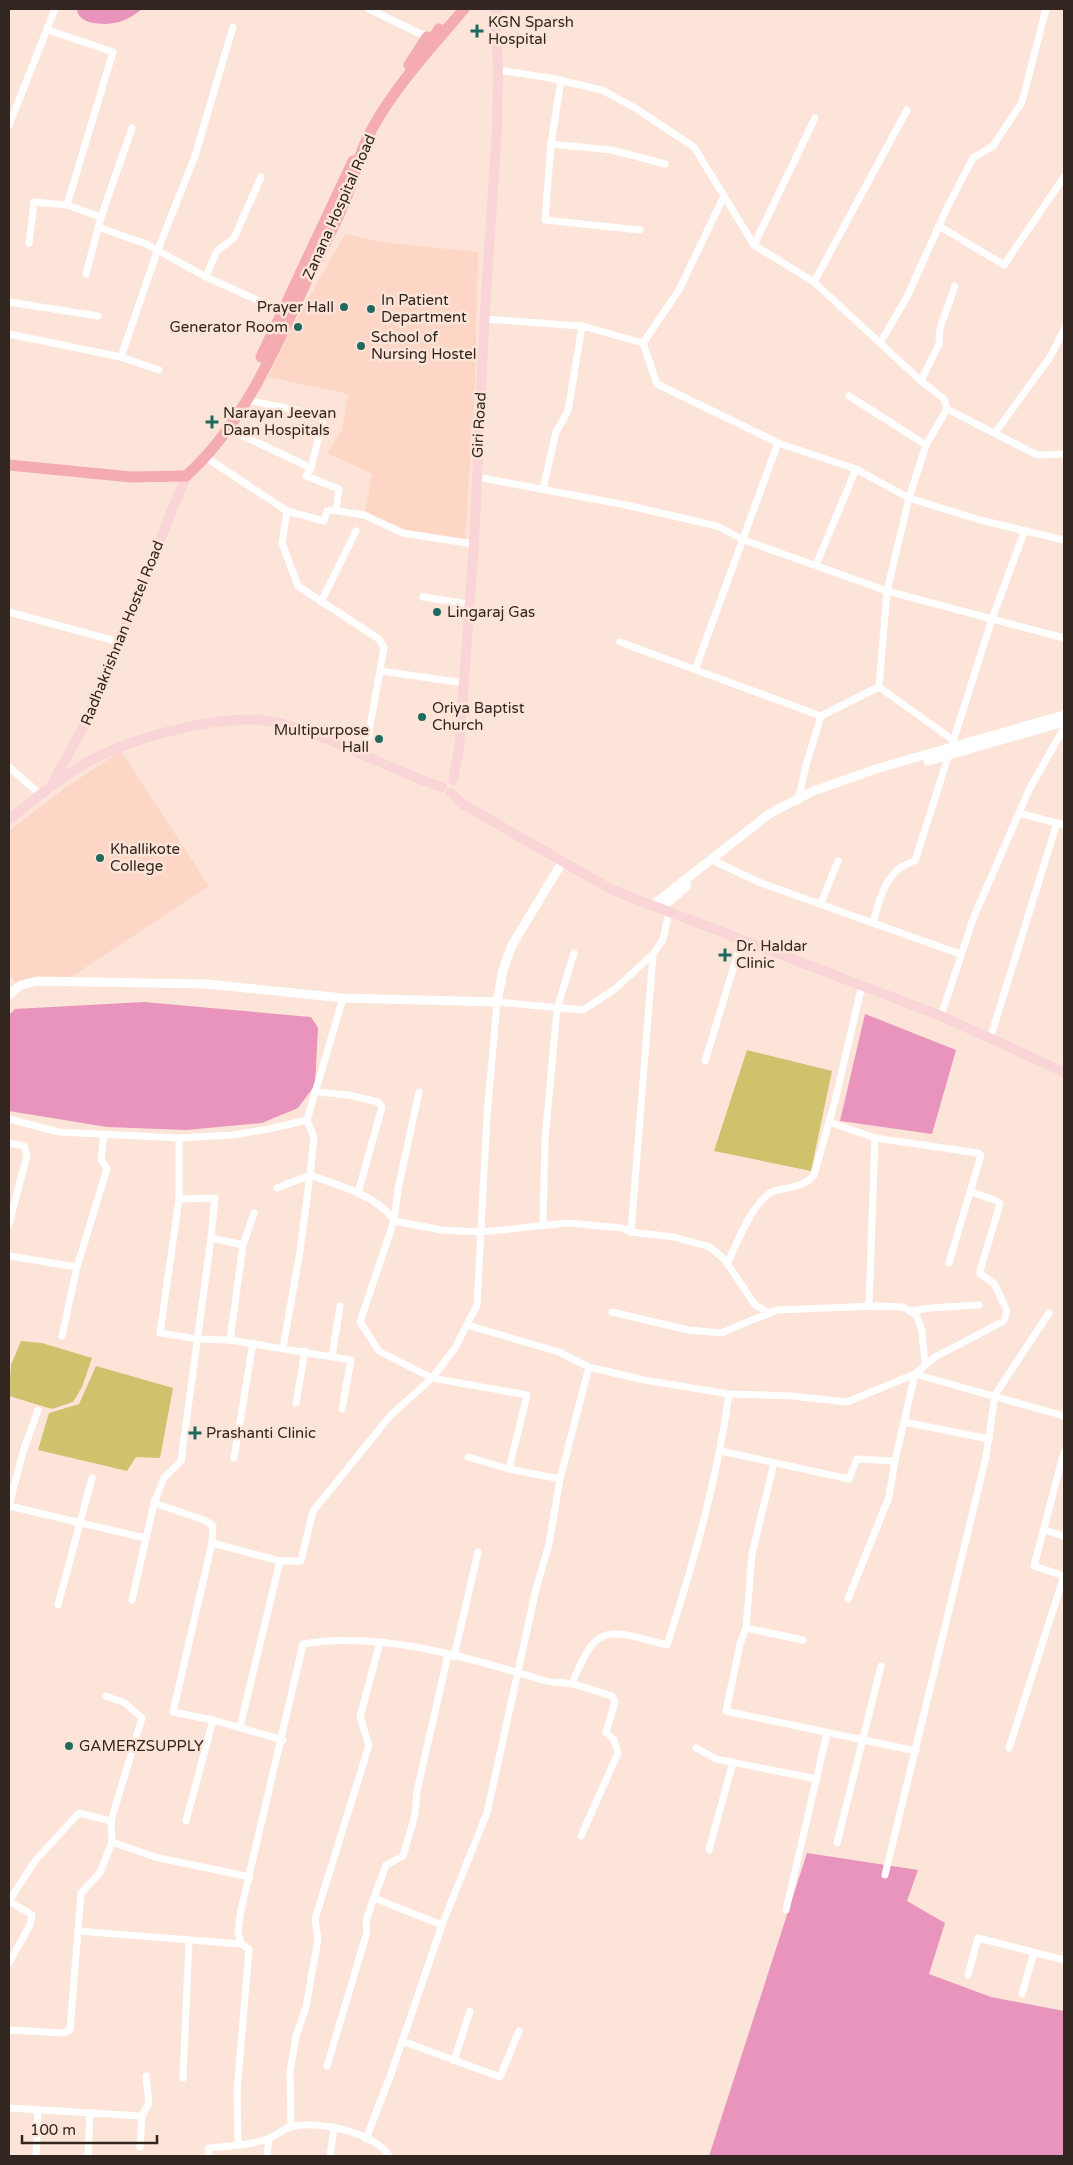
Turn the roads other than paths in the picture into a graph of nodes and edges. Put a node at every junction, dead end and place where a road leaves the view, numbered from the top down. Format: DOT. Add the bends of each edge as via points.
graph roads {
  1 [pos="55,9"];
  2 [pos="369,9"];
  3 [pos="455,9"];
  4 [pos="464,9"];
  5 [pos="496,9"];
  6 [pos="1046,9"];
  7 [pos="233,27"];
  8 [pos="48,30"];
  9 [pos="431,40"];
  10 [pos="498,70"];
  11 [pos="561,80"];
  12 [pos="907,110"];
  13 [pos="815,118"];
  14 [pos="9,124"];
  15 [pos="132,128"];
  16 [pos="551,144"];
  17 [pos="665,164"];
  18 [pos="261,177"];
  19 [pos="1064,177"];
  20 [pos="724,196"];
  21 [pos="67,205"];
  22 [pos="100,217"];
  23 [pos="939,226"];
  24 [pos="98,227"];
  25 [pos="640,230"];
  26 [pos="29,242"];
  27 [pos="754,245"];
  28 [pos="157,252"];
  29 [pos="86,274"];
  30 [pos="206,277"];
  31 [pos="814,282"];
  32 [pos="955,286"];
  33 [pos="9,302"];
  34 [pos="282,311"];
  35 [pos="98,316"];
  36 [pos="484,318"];
  37 [pos="582,326"];
  38 [pos="1064,330"];
  39 [pos="9,334"];
  40 [pos="643,343"];
  41 [pos="880,343"];
  42 [pos="121,357"];
  43 [pos="158,370"];
  44 [pos="921,381"];
  45 [pos="850,396"];
  46 [pos="247,400"];
  47 [pos="947,409"];
  48 [pos="229,429"];
  49 [pos="995,433"];
  50 [pos="778,443"];
  51 [pos="926,444"];
  52 [pos="1064,454"];
  53 [pos="201,460"];
  54 [pos="9,465"];
  55 [pos="311,468"];
  56 [pos="856,469"];
  57 [pos="186,476"];
  58 [pos="477,477"];
  59 [pos="543,489"];
  60 [pos="909,498"];
  61 [pos="336,510"];
  62 [pos="287,511"];
  63 [pos="1025,530"];
  64 [pos="356,531"];
  65 [pos="744,540"];
  66 [pos="1064,540"];
  67 [pos="474,544"];
  68 [pos="816,565"];
  69 [pos="887,591"];
  70 [pos="423,597"];
  71 [pos="321,602"];
  72 [pos="469,604"];
  73 [pos="9,612"];
  74 [pos="992,619"];
  75 [pos="1064,638"];
  76 [pos="119,642"];
  77 [pos="620,642"];
  78 [pos="381,670"];
  79 [pos="695,670"];
  80 [pos="464,683"];
  81 [pos="880,687"];
  82 [pos="1064,715"];
  83 [pos="821,716"];
  84 [pos="1064,722"];
  85 [pos="1064,728"];
  86 [pos="950,748"];
  87 [pos="73,749"];
  88 [pos="366,754"];
  89 [pos="87,762"];
  90 [pos="9,767"];
  91 [pos="453,780"];
  92 [pos="50,787"];
  93 [pos="442,787"];
  94 [pos="451,793"];
  95 [pos="41,795"];
  96 [pos="798,800"];
  97 [pos="1019,814"];
  98 [pos="9,819"];
  99 [pos="1061,824"];
  100 [pos="563,861"];
  101 [pos="838,861"];
  102 [pos="716,862"];
  103 [pos="820,904"];
  104 [pos="661,908"];
  105 [pos="873,923"];
  106 [pos="742,940"];
  107 [pos="574,953"];
  108 [pos="653,954"];
  109 [pos="960,954"];
  110 [pos="862,985"];
  111 [pos="9,995"];
  112 [pos="343,998"];
  113 [pos="496,1002"];
  114 [pos="557,1009"];
  115 [pos="941,1016"];
  116 [pos="990,1039"];
  117 [pos="705,1061"];
  118 [pos="1064,1072"];
  119 [pos="317,1092"];
  120 [pos="419,1092"];
  121 [pos="9,1119"];
  122 [pos="307,1120"];
  123 [pos="829,1122"];
  124 [pos="104,1134"];
  125 [pos="179,1138"];
  126 [pos="875,1138"];
  127 [pos="9,1143"];
  128 [pos="310,1174"];
  129 [pos="277,1188"];
  130 [pos="972,1192"];
  131 [pos="358,1193"];
  132 [pos="179,1199"];
  133 [pos="254,1212"];
  134 [pos="394,1220"];
  135 [pos="9,1222"];
  136 [pos="543,1225"];
  137 [pos="481,1232"];
  138 [pos="631,1232"];
  139 [pos="211,1238"];
  140 [pos="243,1245"];
  141 [pos="9,1256"];
  142 [pos="949,1263"];
  143 [pos="727,1264"];
  144 [pos="77,1267"];
  145 [pos="979,1305"];
  146 [pos="340,1306"];
  147 [pos="869,1306"];
  148 [pos="910,1311"];
  149 [pos="612,1312"];
  150 [pos="770,1313"];
  151 [pos="1049,1313"];
  152 [pos="467,1325"];
  153 [pos="62,1336"];
  154 [pos="199,1339"];
  155 [pos="230,1340"];
  156 [pos="253,1343"];
  157 [pos="283,1348"];
  158 [pos="305,1351"];
  159 [pos="332,1356"];
  160 [pos="925,1365"];
  161 [pos="588,1366"];
  162 [pos="915,1374"];
  163 [pos="432,1378"];
  164 [pos="729,1394"];
  165 [pos="995,1396"];
  166 [pos="296,1403"];
  167 [pos="342,1409"];
  168 [pos="38,1410"];
  169 [pos="1064,1416"];
  170 [pos="904,1422"];
  171 [pos="989,1439"];
  172 [pos="721,1451"];
  173 [pos="1064,1452"];
  174 [pos="468,1457"];
  175 [pos="234,1458"];
  176 [pos="895,1461"];
  177 [pos="774,1463"];
  178 [pos="509,1469"];
  179 [pos="92,1478"];
  180 [pos="560,1479"];
  181 [pos="154,1504"];
  182 [pos="9,1505"];
  183 [pos="79,1524"];
  184 [pos="1044,1530"];
  185 [pos="1064,1536"];
  186 [pos="145,1538"];
  187 [pos="212,1543"];
  188 [pos="478,1552"];
  189 [pos="280,1561"];
  190 [pos="1064,1576"];
  191 [pos="848,1599"];
  192 [pos="132,1600"];
  193 [pos="58,1606"];
  194 [pos="746,1628"];
  195 [pos="803,1640"];
  196 [pos="380,1642"];
  197 [pos="451,1656"];
  198 [pos="881,1666"];
  199 [pos="517,1671"];
  200 [pos="572,1684"];
  201 [pos="106,1696"];
  202 [pos="213,1720"];
  203 [pos="240,1727"];
  204 [pos="827,1733"];
  205 [pos="283,1740"];
  206 [pos="861,1740"];
  207 [pos="696,1748"];
  208 [pos="1008,1748"];
  209 [pos="916,1751"];
  210 [pos="733,1762"];
  211 [pos="817,1780"];
  212 [pos="111,1821"];
  213 [pos="186,1821"];
  214 [pos="581,1836"];
  215 [pos="112,1842"];
  216 [pos="837,1843"];
  217 [pos="709,1850"];
  218 [pos="885,1876"];
  219 [pos="250,1877"];
  220 [pos="374,1898"];
  221 [pos="786,1910"];
  222 [pos="442,1925"];
  223 [pos="78,1931"];
  224 [pos="189,1941"];
  225 [pos="241,1944"];
  226 [pos="1034,1952"];
  227 [pos="1064,1960"];
  228 [pos="9,1964"];
  229 [pos="968,1975"];
  230 [pos="1022,1994"];
  231 [pos="470,2011"];
  232 [pos="9,2030"];
  233 [pos="519,2031"];
  234 [pos="402,2041"];
  235 [pos="454,2061"];
  236 [pos="327,2066"];
  237 [pos="146,2076"];
  238 [pos="183,2078"];
  239 [pos="9,2108"];
  240 [pos="38,2110"];
  241 [pos="90,2113"];
  242 [pos="142,2116"];
  243 [pos="291,2126"];
  244 [pos="334,2127"];
  245 [pos="269,2138"];
  246 [pos="366,2139"];
  247 [pos="238,2144"];
  248 [pos="140,2147"];
  249 [pos="36,2156"];
  250 [pos="88,2156"];
  251 [pos="208,2156"];
  252 [pos="267,2156"];
  253 [pos="330,2156"];
  254 [pos="389,2156"];
  1 -- 8 [label="street"];
  2 -- 9 [label="street"];
  3 -- 9 [label="main road"];
  4 -- 9 [label="main road"];
  5 -- 10 [label="main road, Giri Road"];
  6 -- 23 [label="street" via="1022,102 993,146 973,158"];
  7 -- 28 [label="street" via="195,156"];
  8 -- 14 [label="street"];
  8 -- 21 [label="street" via="112,52"];
  9 -- 34 [label="main road" via="378,111"];
  9 -- 46 [label="main road, Zanana Hospital Road" via="382,112 364,145 347,196"];
  10 -- 11 [label="street"];
  10 -- 36 [label="main road, Giri Road"];
  11 -- 16 [label="street"];
  11 -- 20 [label="street" via="602,90 694,147"];
  12 -- 31 [label="street"];
  13 -- 27 [label="street"];
  15 -- 22 [label="street"];
  16 -- 17 [label="street" via="612,150"];
  16 -- 25 [label="street" via="545,220"];
  18 -- 30 [label="street" via="234,238 218,251"];
  19 -- 23 [label="street" via="1004,264"];
  20 -- 27 [label="street"];
  20 -- 40 [label="street" via="679,290"];
  21 -- 22 [label="street"];
  21 -- 26 [label="street" via="34,202"];
  22 -- 24 [label="street"];
  23 -- 41 [label="street" via="907,297"];
  24 -- 28 [label="street" via="146,244"];
  24 -- 29 [label="street"];
  27 -- 31 [label="street"];
  28 -- 30 [label="street"];
  28 -- 42 [label="street"];
  30 -- 34 [label="street"];
  31 -- 41 [label="street"];
  32 -- 44 [label="street" via="940,328 939,344"];
  33 -- 35 [label="street"];
  34 -- 53 [label="main road" via="251,379"];
  36 -- 37 [label="street"];
  36 -- 58 [label="main road, Giri Road"];
  37 -- 40 [label="street"];
  37 -- 59 [label="street" via="568,412 556,432"];
  38 -- 49 [label="street" via="1050,357"];
  39 -- 42 [label="street"];
  40 -- 50 [label="street" via="657,384"];
  41 -- 44 [label="street"];
  42 -- 43 [label="street"];
  44 -- 47 [label="street" via="944,399"];
  45 -- 51 [label="street"];
  46 -- 48 [label="main road, Zanana Hospital Road"];
  46 -- 55 [label="street" via="324,416"];
  47 -- 49 [label="street"];
  47 -- 51 [label="street"];
  48 -- 53 [label="main road, Zanana Hospital Road"];
  48 -- 55 [label="street"];
  49 -- 52 [label="street" via="1037,455"];
  50 -- 56 [label="street"];
  50 -- 65 [label="street"];
  51 -- 60 [label="street"];
  53 -- 57 [label="main road, Zanana Hospital Road"];
  53 -- 62 [label="street"];
  54 -- 57 [label="main road" via="131,477"];
  55 -- 61 [label="street" via="306,476 339,489"];
  56 -- 60 [label="street"];
  56 -- 68 [label="street"];
  57 -- 76 [label="main road, Radhakrishnan Hostel Road"];
  58 -- 59 [label="street"];
  58 -- 67 [label="main road, Giri Road"];
  59 -- 65 [label="street" via="717,526"];
  60 -- 63 [label="street"];
  60 -- 69 [label="street"];
  61 -- 62 [label="street" via="327,511 324,521"];
  61 -- 67 [label="street" via="364,514 403,533"];
  62 -- 71 [label="street" via="282,543 288,562 298,586"];
  63 -- 66 [label="street"];
  63 -- 74 [label="street"];
  64 -- 71 [label="street"];
  65 -- 68 [label="street"];
  65 -- 79 [label="street"];
  67 -- 72 [label="main road, Giri Road"];
  68 -- 69 [label="street"];
  69 -- 74 [label="street"];
  69 -- 81 [label="street"];
  70 -- 72 [label="street"];
  71 -- 78 [label="street" via="379,639 384,648"];
  72 -- 80 [label="main road, Giri Road"];
  73 -- 76 [label="street"];
  74 -- 75 [label="street"];
  74 -- 86 [label="street"];
  76 -- 87 [label="main road, Radhakrishnan Hostel Road"];
  77 -- 79 [label="street"];
  78 -- 80 [label="street"];
  78 -- 88 [label="street"];
  79 -- 83 [label="street"];
  80 -- 91 [label="main road, Giri Road"];
  81 -- 83 [label="street"];
  81 -- 86 [label="street"];
  82 -- 86 [label="street"];
  83 -- 96 [label="street"];
  84 -- 86 [label="street"];
  85 -- 97 [label="street"];
  86 -- 96 [label="street"];
  86 -- 105 [label="street" via="915,861 902,865 887,880"];
  87 -- 89 [label="main road"];
  87 -- 92 [label="main road, Radhakrishnan Hostel Road"];
  88 -- 89 [label="main road" via="283,724 236,719 201,724 139,741"];
  88 -- 93 [label="main road"];
  89 -- 92 [label="main road"];
  90 -- 95 [label="street"];
  91 -- 93 [label="main road" via="446,780"];
  91 -- 94 [label="main road" via="457,786"];
  92 -- 95 [label="main road"];
  93 -- 94 [label="main road" via="444,792"];
  94 -- 100 [label="main road" via="461,802"];
  95 -- 98 [label="main road"];
  96 -- 102 [label="street"];
  96 -- 104 [label="street" via="769,814"];
  97 -- 99 [label="street"];
  97 -- 109 [label="street"];
  99 -- 116 [label="street"];
  100 -- 104 [label="main road" via="612,890"];
  100 -- 113 [label="street" via="512,945"];
  101 -- 103 [label="street"];
  102 -- 103 [label="street" via="761,883"];
  102 -- 104 [label="street"];
  103 -- 105 [label="street"];
  104 -- 106 [label="main road"];
  104 -- 108 [label="street" via="663,940"];
  105 -- 109 [label="street"];
  106 -- 110 [label="main road"];
  106 -- 117 [label="street"];
  107 -- 114 [label="street"];
  108 -- 114 [label="street" via="615,989 583,1010"];
  108 -- 138 [label="street"];
  109 -- 115 [label="street"];
  110 -- 115 [label="main road"];
  110 -- 123 [label="street"];
  111 -- 112 [label="street" via="21,985 37,981 207,984"];
  112 -- 113 [label="street"];
  112 -- 119 [label="street"];
  113 -- 114 [label="street"];
  113 -- 137 [label="street"];
  114 -- 136 [label="street" via="545,1140"];
  115 -- 116 [label="main road"];
  116 -- 118 [label="main road"];
  119 -- 122 [label="street"];
  119 -- 131 [label="street" via="349,1095 378,1102 382,1107"];
  120 -- 134 [label="street"];
  121 -- 124 [label="street" via="59,1132"];
  122 -- 125 [label="street" via="233,1135"];
  122 -- 128 [label="street" via="314,1136"];
  123 -- 126 [label="street"];
  123 -- 143 [label="street" via="814,1175 809,1182 766,1196 748,1222"];
  124 -- 125 [label="street"];
  124 -- 144 [label="street" via="101,1159 108,1169"];
  125 -- 132 [label="street"];
  126 -- 130 [label="street" via="978,1153 981,1155"];
  126 -- 147 [label="street"];
  127 -- 135 [label="street" via="24,1146 27,1155"];
  128 -- 129 [label="street"];
  128 -- 131 [label="street"];
  128 -- 157 [label="street"];
  130 -- 142 [label="street"];
  130 -- 160 [label="street" via="1000,1204 980,1274 994,1283 1007,1311 1006,1317"];
  131 -- 134 [label="street" via="388,1211"];
  132 -- 139 [label="street" via="214,1198"];
  132 -- 154 [label="street" via="160,1333"];
  133 -- 140 [label="street"];
  134 -- 137 [label="street" via="442,1230"];
  134 -- 163 [label="street" via="360,1322 379,1351"];
  136 -- 137 [label="street"];
  136 -- 138 [label="street" via="568,1223 622,1228"];
  137 -- 152 [label="street" via="477,1305"];
  138 -- 143 [label="street" via="674,1237 710,1247"];
  139 -- 140 [label="street"];
  139 -- 154 [label="street"];
  140 -- 155 [label="street"];
  141 -- 144 [label="street"];
  143 -- 150 [label="street" via="755,1306"];
  144 -- 153 [label="street"];
  145 -- 148 [label="street"];
  146 -- 159 [label="street"];
  147 -- 148 [label="street" via="903,1307"];
  147 -- 150 [label="street"];
  148 -- 160 [label="street" via="916,1315 922,1330"];
  149 -- 150 [label="street" via="688,1330 721,1333"];
  151 -- 165 [label="street"];
  152 -- 161 [label="street" via="559,1352"];
  152 -- 163 [label="street" via="455,1348"];
  154 -- 155 [label="street"];
  154 -- 181 [label="street" via="181,1461 164,1478"];
  155 -- 156 [label="street"];
  156 -- 157 [label="street"];
  156 -- 175 [label="street"];
  157 -- 158 [label="street"];
  158 -- 159 [label="street"];
  158 -- 166 [label="street"];
  159 -- 167 [label="street" via="351,1360"];
  160 -- 162 [label="street"];
  161 -- 164 [label="street" via="644,1380"];
  161 -- 180 [label="street"];
  162 -- 164 [label="street" via="847,1402"];
  162 -- 165 [label="street"];
  162 -- 170 [label="street"];
  163 -- 178 [label="street" via="527,1395"];
  163 -- 189 [label="street" via="390,1416 312,1511 301,1561"];
  164 -- 172 [label="street"];
  165 -- 169 [label="street"];
  165 -- 171 [label="street"];
  168 -- 182 [label="street"];
  170 -- 171 [label="street"];
  170 -- 176 [label="street"];
  171 -- 209 [label="street"];
  172 -- 177 [label="street"];
  172 -- 200 [label="street" via="697,1547 667,1645 616,1632 607,1633 588,1649"];
  173 -- 184 [label="street"];
  174 -- 178 [label="street"];
  176 -- 177 [label="street" via="857,1459 849,1479"];
  176 -- 191 [label="street" via="889,1497"];
  177 -- 194 [label="street" via="752,1554"];
  178 -- 180 [label="street"];
  179 -- 183 [label="street"];
  180 -- 199 [label="street" via="549,1544"];
  181 -- 186 [label="street"];
  181 -- 187 [label="street" via="213,1526"];
  182 -- 183 [label="street"];
  183 -- 186 [label="street"];
  183 -- 193 [label="street"];
  184 -- 185 [label="street"];
  184 -- 190 [label="street" via="1034,1566"];
  186 -- 192 [label="street"];
  187 -- 189 [label="street"];
  187 -- 202 [label="street" via="173,1712"];
  188 -- 197 [label="street"];
  189 -- 203 [label="street"];
  190 -- 208 [label="street"];
  194 -- 195 [label="street"];
  194 -- 204 [label="street" via="726,1711"];
  196 -- 197 [label="street"];
  196 -- 205 [label="street" via="321,1641 303,1644"];
  196 -- 243 [label="street" via="360,1717 368,1745 315,1918 318,1939 290,2072"];
  197 -- 199 [label="street"];
  197 -- 220 [label="street" via="403,1856 386,1865"];
  198 -- 206 [label="street"];
  199 -- 200 [label="street" via="544,1681"];
  199 -- 222 [label="street" via="488,1813"];
  200 -- 214 [label="street" via="612,1696 615,1702 606,1732 614,1740 618,1753"];
  201 -- 212 [label="street" via="125,1704 142,1718"];
  202 -- 203 [label="street"];
  202 -- 213 [label="street"];
  203 -- 205 [label="street"];
  204 -- 206 [label="street"];
  204 -- 211 [label="street"];
  205 -- 219 [label="street"];
  206 -- 209 [label="street"];
  206 -- 216 [label="street"];
  207 -- 210 [label="street"];
  209 -- 218 [label="street"];
  210 -- 211 [label="street"];
  210 -- 217 [label="street"];
  211 -- 221 [label="street"];
  212 -- 215 [label="street"];
  212 -- 228 [label="street" via="79,1813 35,1861 9,1901 32,1915"];
  215 -- 219 [label="street" via="155,1857"];
  215 -- 223 [label="street" via="100,1872 81,1893"];
  219 -- 225 [label="street" via="238,1931"];
  220 -- 222 [label="street"];
  220 -- 236 [label="street"];
  222 -- 234 [label="street"];
  223 -- 224 [label="street"];
  223 -- 232 [label="street" via="70,2030 64,2033"];
  224 -- 225 [label="street"];
  224 -- 238 [label="street"];
  225 -- 247 [label="street" via="249,1949 237,2092"];
  226 -- 227 [label="street"];
  226 -- 229 [label="street" via="978,1938"];
  226 -- 230 [label="street"];
  231 -- 235 [label="street"];
  233 -- 235 [label="street" via="500,2077"];
  234 -- 235 [label="street"];
  234 -- 246 [label="street"];
  237 -- 242 [label="street" via="149,2103"];
  239 -- 240 [label="street"];
  240 -- 241 [label="street"];
  240 -- 249 [label="street"];
  241 -- 242 [label="street"];
  241 -- 250 [label="street"];
  242 -- 248 [label="street"];
  243 -- 244 [label="street"];
  243 -- 245 [label="street"];
  244 -- 246 [label="street" via="344,2128"];
  244 -- 253 [label="street"];
  245 -- 247 [label="street"];
  245 -- 252 [label="street"];
  246 -- 254 [label="street" via="385,2148"];
  247 -- 251 [label="street" via="209,2148"];
}
